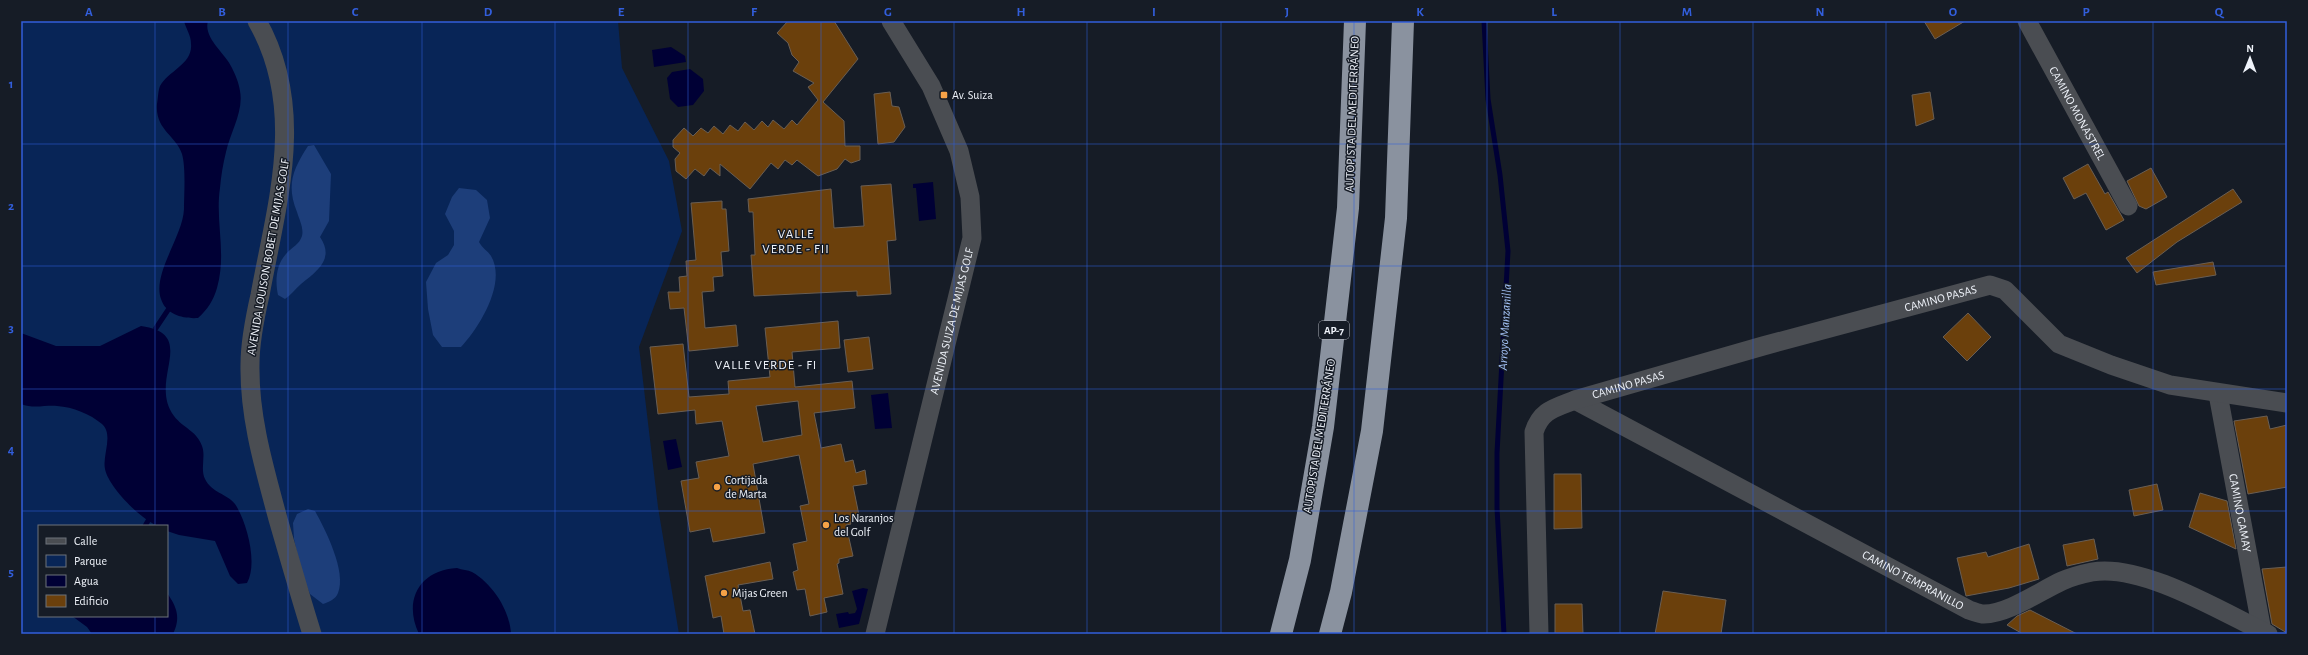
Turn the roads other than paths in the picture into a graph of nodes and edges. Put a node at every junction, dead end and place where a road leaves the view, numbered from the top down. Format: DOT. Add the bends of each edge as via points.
graph roads {
  1 [pos="257,21"];
  2 [pos="891,21"];
  3 [pos="1355,21"];
  4 [pos="1404,21"];
  5 [pos="2032,23"];
  6 [pos="2128,206"];
  7 [pos="2218,394"];
  8 [pos="1575,400"];
  9 [pos="2287,402"];
  10 [pos="2265,633"];
  11 [pos="312,634"];
  12 [pos="875,634"];
  13 [pos="1281,634"];
  14 [pos="1330,634"];
  15 [pos="1539,634"];
  1 -- 11 [label="street, AVENIDA LOUISON BOBET DE MIJAS GOLF" via="270,44 279,78 284,112 285,148 283,179 254,322 250,363 251,400 256,437"];
  2 -- 12 [label="street, AVENIDA SUIZA DE MIJAS GOLF" via="931,86 959,151 970,198 972,238"];
  3 -- 13 [label="highway, AUTOPISTA DEL MEDITERRÁNEO / AP-7" via="1348,208 1323,427 1300,560"];
  4 -- 14 [label="highway" via="1396,218 1372,431 1341,592"];
  5 -- 6 [label="street, CAMINO MONASTREL"];
  7 -- 8 [label="street, CAMINO PASAS" via="2170,385 2059,344 2005,290 1990,285"];
  7 -- 9 [label="street, CAMINO PASAS"];
  7 -- 10 [label="street, CAMINO GAMAY"];
  8 -- 10 [label="street, CAMINO TEMPRANILLO" via="1969,610 1983,614 2000,610 2064,580 2093,572 2118,572 2145,576"];
  8 -- 15 [label="street, CAMINO PASAS" via="1547,411 1538,421 1534,432"];
}
